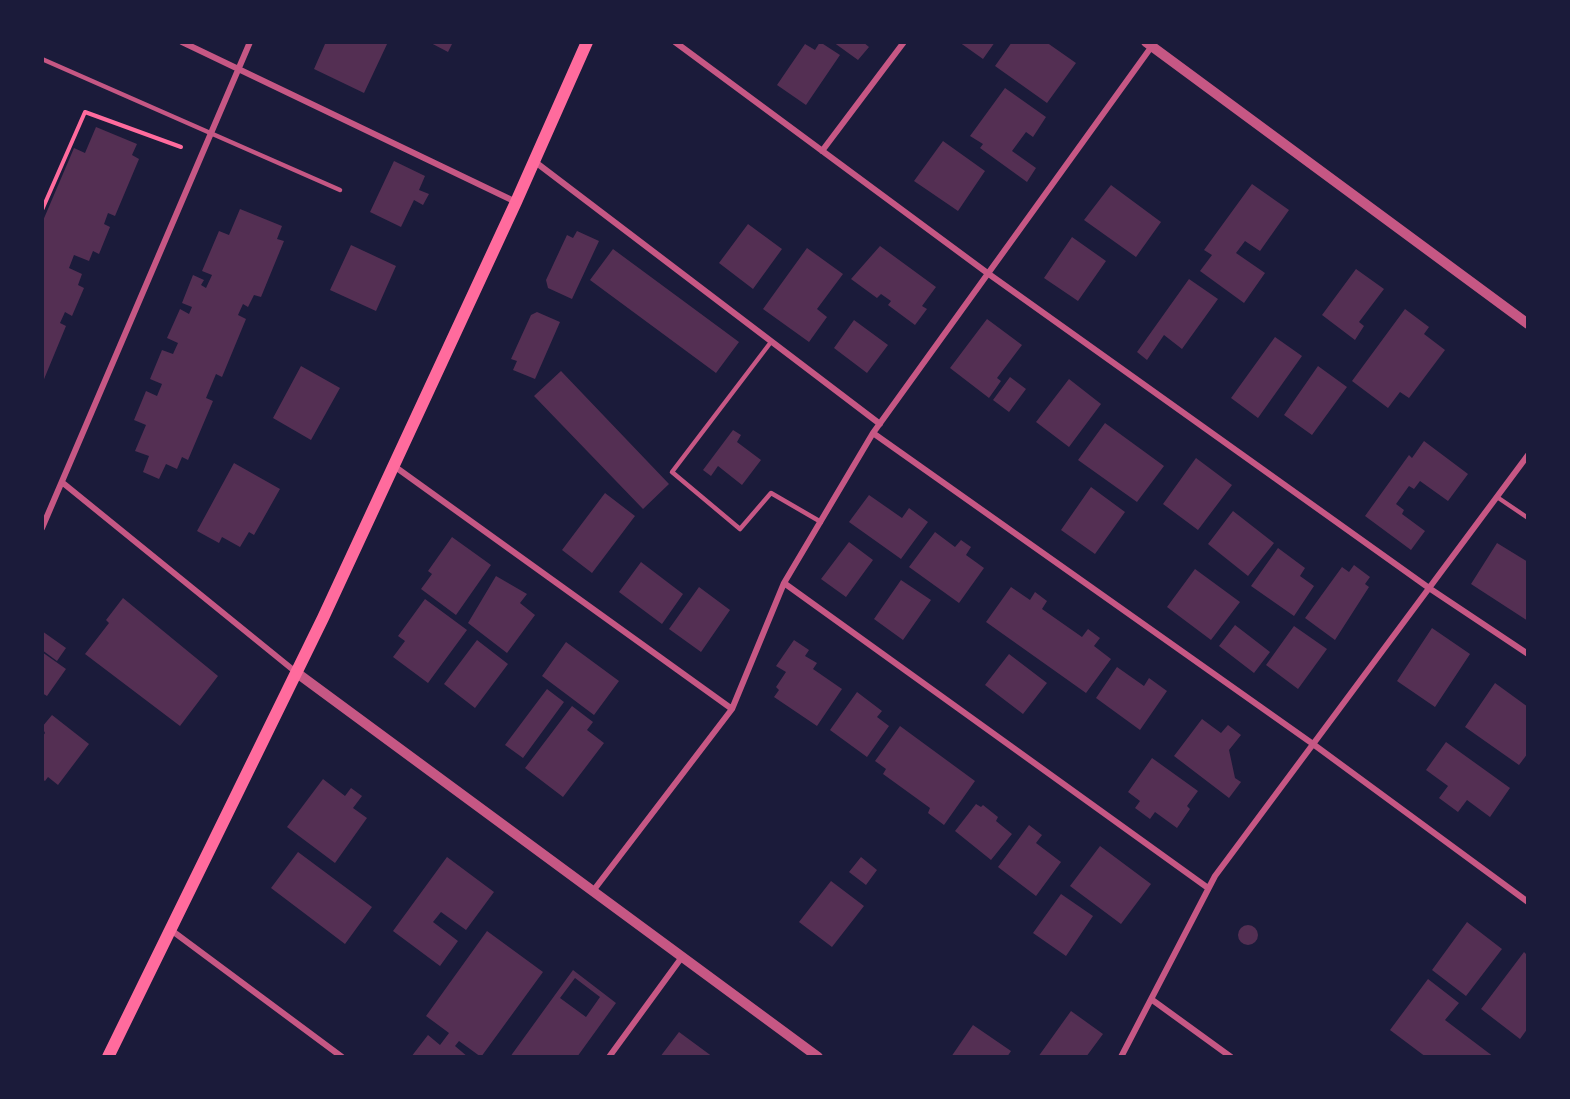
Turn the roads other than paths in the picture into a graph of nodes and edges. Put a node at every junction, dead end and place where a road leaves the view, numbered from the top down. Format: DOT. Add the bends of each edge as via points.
graph roads {
  1 [pos="182,42"];
  2 [pos="250,42"];
  3 [pos="587,42"];
  4 [pos="675,42"];
  5 [pos="904,42"];
  6 [pos="1149,44"];
  7 [pos="42,59"];
  8 [pos="237,67"];
  9 [pos="209,133"];
  10 [pos="822,151"];
  11 [pos="534,161"];
  12 [pos="340,190"];
  13 [pos="516,202"];
  14 [pos="986,273"];
  15 [pos="1528,324"];
  16 [pos="771,342"];
  17 [pos="880,424"];
  18 [pos="873,433"];
  19 [pos="1528,455"];
  20 [pos="393,466"];
  21 [pos="63,483"];
  22 [pos="1497,497"];
  23 [pos="1528,518"];
  24 [pos="821,522"];
  25 [pos="42,528"];
  26 [pos="784,584"];
  27 [pos="1429,588"];
  28 [pos="1528,654"];
  29 [pos="297,673"];
  30 [pos="732,709"];
  31 [pos="1313,744"];
  32 [pos="1208,888"];
  33 [pos="593,891"];
  34 [pos="1528,902"];
  35 [pos="171,930"];
  36 [pos="682,957"];
  37 [pos="1151,999"];
  38 [pos="108,1057"];
  39 [pos="342,1057"];
  40 [pos="609,1057"];
  41 [pos="818,1057"];
  42 [pos="1121,1057"];
  43 [pos="1231,1057"];
  1 -- 8 [label="street"];
  2 -- 8 [label="street"];
  3 -- 11 [label="main road"];
  4 -- 10 [label="street"];
  5 -- 10 [label="street"];
  6 -- 14 [label="street"];
  6 -- 15 [label="street"];
  7 -- 9 [label="lane"];
  8 -- 9 [label="street"];
  8 -- 13 [label="street"];
  9 -- 12 [label="lane"];
  9 -- 21 [label="street"];
  10 -- 14 [label="street"];
  11 -- 13 [label="main road"];
  11 -- 16 [label="street"];
  13 -- 20 [label="main road"];
  14 -- 17 [label="street"];
  14 -- 27 [label="street"];
  16 -- 17 [label="street"];
  16 -- 24 [label="lane" via="672,472 740,529 771,493"];
  17 -- 18 [label="street"];
  18 -- 24 [label="street"];
  18 -- 31 [label="street"];
  19 -- 22 [label="street"];
  20 -- 29 [label="main road"];
  20 -- 30 [label="street"];
  21 -- 25 [label="street"];
  21 -- 29 [label="street"];
  22 -- 23 [label="lane"];
  22 -- 27 [label="street"];
  24 -- 26 [label="street"];
  26 -- 30 [label="street"];
  26 -- 32 [label="street"];
  27 -- 28 [label="street"];
  27 -- 31 [label="street"];
  29 -- 33 [label="street"];
  29 -- 35 [label="main road"];
  30 -- 33 [label="street"];
  31 -- 32 [label="street"];
  31 -- 34 [label="street"];
  32 -- 37 [label="street"];
  33 -- 36 [label="street"];
  35 -- 38 [label="main road"];
  35 -- 39 [label="street"];
  36 -- 40 [label="street"];
  36 -- 41 [label="street"];
  37 -- 42 [label="street"];
  37 -- 43 [label="street"];
}
